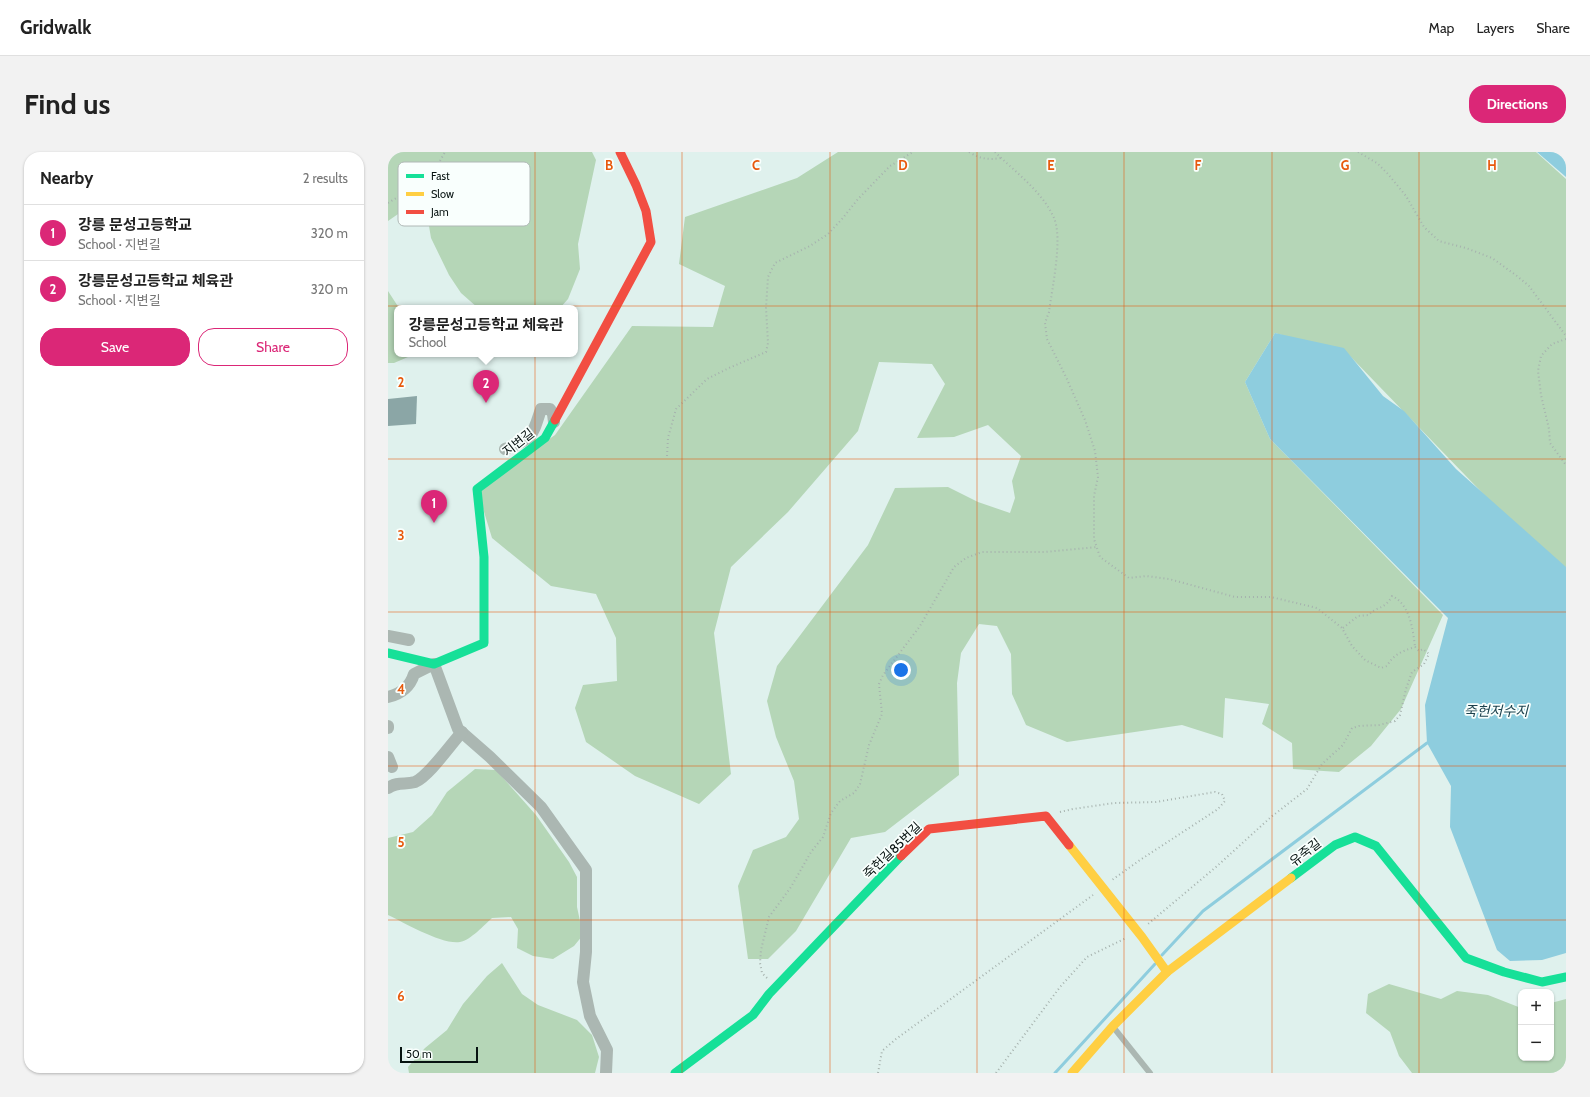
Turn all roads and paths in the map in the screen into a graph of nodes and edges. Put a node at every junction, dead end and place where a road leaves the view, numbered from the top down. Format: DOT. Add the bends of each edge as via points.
graph roads {
  1 [pos="445,152"];
  2 [pos="620,152"];
  3 [pos="912,152"];
  4 [pos="969,152"];
  5 [pos="995,152"];
  6 [pos="1358,152"];
  7 [pos="1001,158"];
  8 [pos="439,162"];
  9 [pos="398,197"];
  10 [pos="388,203"];
  11 [pos="1566,336"];
  12 [pos="1566,339"];
  13 [pos="554,422"];
  14 [pos="505,449"];
  15 [pos="667,456"];
  16 [pos="1566,465"];
  17 [pos="1097,547"];
  18 [pos="1342,628"];
  19 [pos="388,636"];
  20 [pos="409,640"];
  21 [pos="1415,647"];
  22 [pos="388,653"];
  23 [pos="434,664"];
  24 [pos="388,697"];
  25 [pos="462,732"];
  26 [pos="388,788"];
  27 [pos="1307,789"];
  28 [pos="1046,816"];
  29 [pos="1103,887"];
  30 [pos="1167,972"];
  31 [pos="1566,976"];
  32 [pos="767,979"];
  33 [pos="1113,1026"];
  34 [pos="606,1073"];
  35 [pos="674,1073"];
  36 [pos="878,1073"];
  37 [pos="1072,1073"];
  38 [pos="1150,1073"];
  1 -- 8 [label="path"];
  2 -- 13 [label="street, 지변길" via="646,211 651,242"];
  3 -- 15 [label="path" via="890,166 828,234 775,263 768,277 766,352 707,380 676,409 668,438"];
  4 -- 7 [label="path" via="989,160"];
  5 -- 7 [label="path"];
  6 -- 11 [label="path" via="1377,163 1388,174 1406,196 1424,227 1439,241 1492,258 1517,276 1529,286"];
  7 -- 17 [label="path" via="1029,184 1045,204 1054,219 1058,235 1049,312 1045,323 1047,339 1085,420 1095,451 1098,477 1094,496 1094,539"];
  9 -- 10 [label="path"];
  12 -- 16 [label="path" via="1552,344 1541,356 1538,371 1550,443"];
  13 -- 14 [label="street" via="550,409 541,409 532,435 520,444"];
  13 -- 23 [label="street, 지변길" via="545,438 477,489 484,557 484,643"];
  17 -- 18 [label="path" via="1100,557 1129,578 1146,576 1169,579 1236,597 1271,597 1317,608"];
  17 -- 32 [label="path" via="1045,552 982,552 966,558 954,567 920,626 882,675 879,684 882,714 869,745 860,784 854,793 840,801 831,813 823,837 769,917 760,963 762,973"];
  18 -- 21 [label="path" via="1352,646 1365,660 1381,668 1386,666 1391,658"];
  18 -- 21 [label="path" via="1358,616 1369,615 1372,611 1380,609 1392,596 1401,602 1407,611"];
  19 -- 20 [label="street"];
  21 -- 27 [label="path" via="1429,654 1424,664 1412,672 1400,715 1395,721 1352,728 1342,745 1322,764"];
  22 -- 23 [label="street"];
  23 -- 24 [label="street" via="414,674 411,683"];
  23 -- 25 [label="street" via="458,729"];
  25 -- 26 [label="street" via="425,775 414,782 393,784"];
  25 -- 34 [label="street" via="541,807 586,870 586,952 583,982 590,1016 606,1050"];
  28 -- 29 [label="street"];
  28 -- 29 [label="path" via="1100,805 1156,802 1215,792 1222,794 1225,801 1218,809"];
  28 -- 35 [label="street, 죽헌길85번길" via="929,829 769,994 754,1015"];
  29 -- 30 [label="street"];
  29 -- 36 [label="path" via="896,1039 882,1051"];
  30 -- 31 [label="street, 유죽길" via="1335,845 1355,838 1376,846 1466,958 1542,982"];
  30 -- 33 [label="street, 유죽길"];
  33 -- 37 [label="street, 유죽길"];
  33 -- 38 [label="lane"];
}
